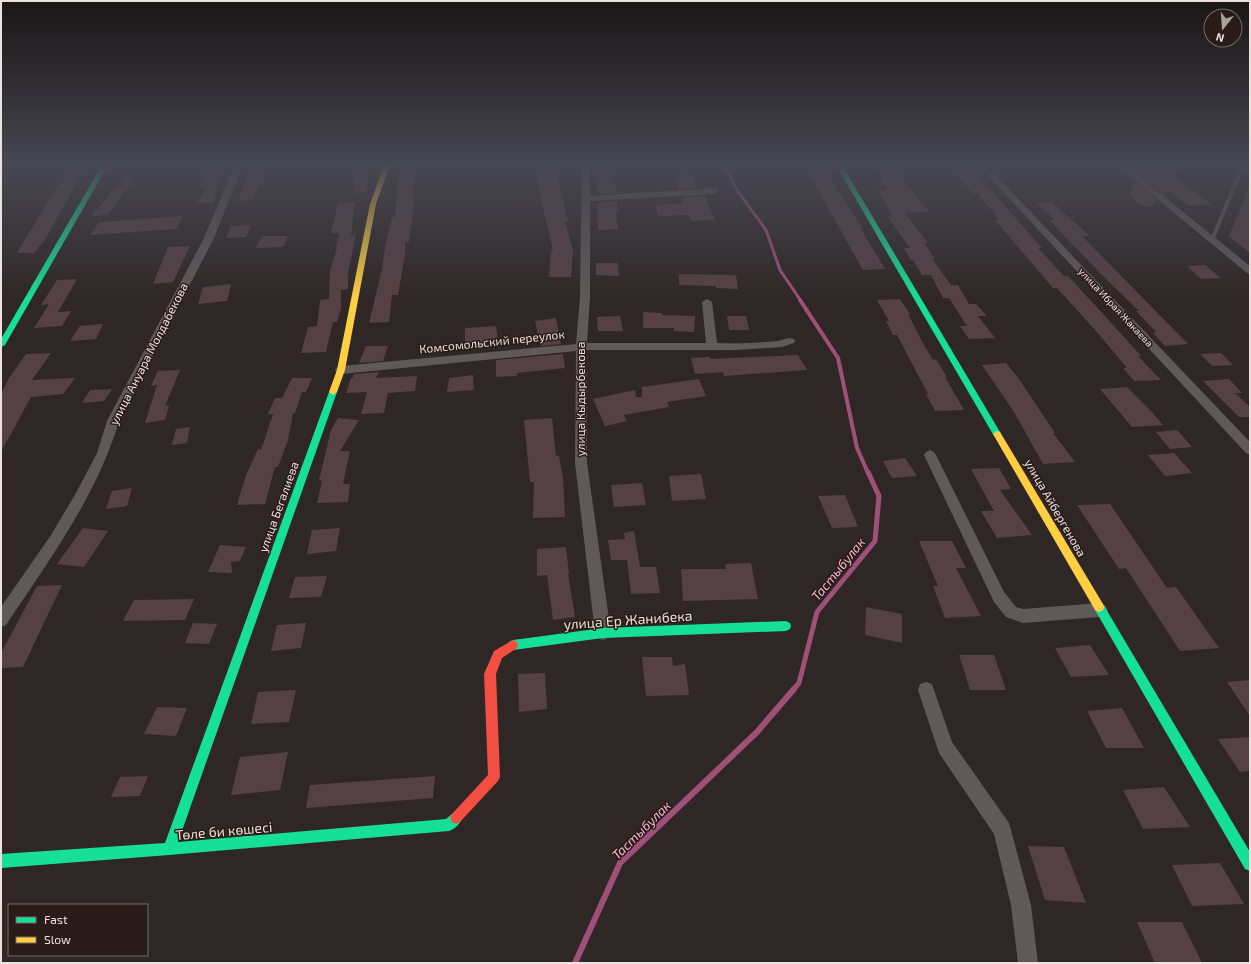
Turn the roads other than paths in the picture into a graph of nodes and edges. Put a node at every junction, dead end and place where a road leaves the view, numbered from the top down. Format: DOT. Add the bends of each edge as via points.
graph roads {
  1 [pos="79,210"];
  2 [pos="220,210"];
  3 [pos="373,210"];
  4 [pos="586,210"];
  5 [pos="865,210"];
  6 [pos="1024,210"];
  7 [pos="1176,210"];
  8 [pos="1225,210"];
  9 [pos="1212,240"];
  10 [pos="1250,271"];
  11 [pos="707,302"];
  12 [pos="18,318"];
  13 [pos="1,324"];
  14 [pos="790,341"];
  15 [pos="1,344"];
  16 [pos="580,346"];
  17 [pos="712,346"];
  18 [pos="341,370"];
  19 [pos="1250,450"];
  20 [pos="930,455"];
  21 [pos="1100,610"];
  22 [pos="1,620"];
  23 [pos="786,626"];
  24 [pos="603,633"];
  25 [pos="926,690"];
  26 [pos="449,825"];
  27 [pos="169,849"];
  28 [pos="1,861"];
  29 [pos="1250,864"];
  30 [pos="1028,963"];
  1 -- 12 [label="street"];
  2 -- 22 [label="street, улица Ануара Молдабекова" via="208,240 113,421 104,452 81,497"];
  3 -- 18 [label="street, улица Бегалиева"];
  4 -- 16 [label="street, улица Кыдырбекова"];
  5 -- 21 [label="street, улица Айбергенова"];
  6 -- 19 [label="street, улица Ибрая Жакаева"];
  7 -- 9 [label="street"];
  8 -- 9 [label="lane"];
  9 -- 10 [label="street"];
  11 -- 17 [label="street"];
  12 -- 13 [label="street"];
  12 -- 15 [label="street"];
  14 -- 17 [label="street, Комсомольский переулок" via="782,344 736,347"];
  16 -- 17 [label="street, Комсомольский переулок"];
  16 -- 18 [label="street, Комсомольский переулок"];
  16 -- 24 [label="street, улица Кыдырбекова" via="581,462"];
  18 -- 27 [label="street, улица Бегалиева"];
  20 -- 21 [label="street" via="999,597 1011,612 1023,616"];
  21 -- 29 [label="street, улица Айбергенова"];
  23 -- 24 [label="street, улица Ер Жанибека"];
  24 -- 26 [label="street, улица Ер Жанибека" via="515,644 502,649 494,661 490,674 494,777"];
  25 -- 30 [label="street" via="945,747 1002,830 1021,905"];
  26 -- 27 [label="street, Төле би көшесі"];
  27 -- 28 [label="street, Төле би көшесі"];
}
